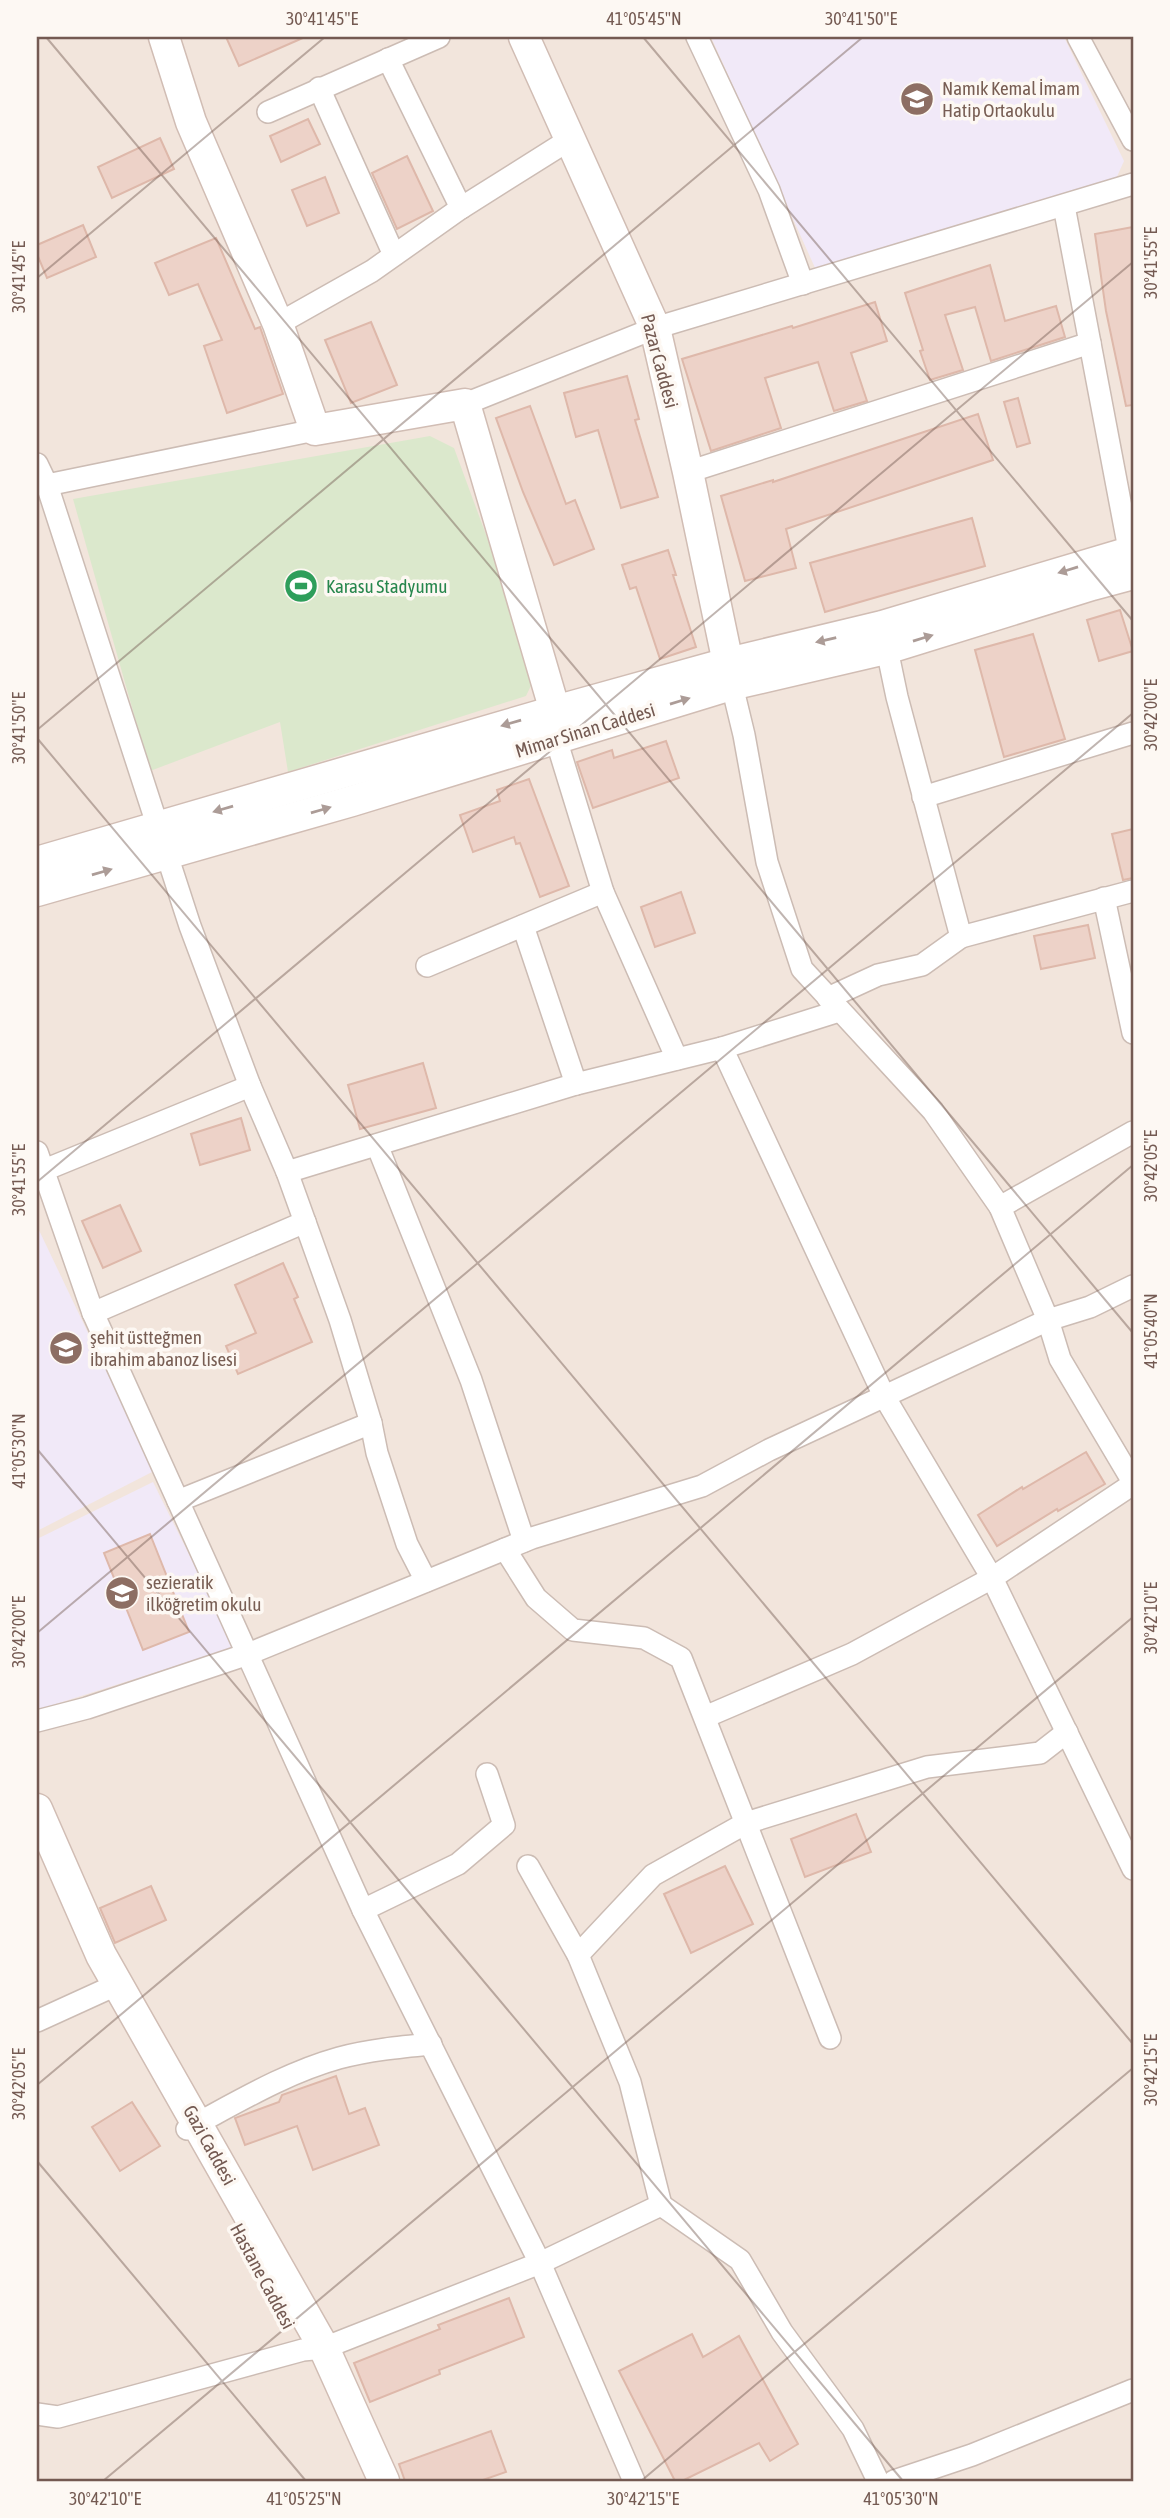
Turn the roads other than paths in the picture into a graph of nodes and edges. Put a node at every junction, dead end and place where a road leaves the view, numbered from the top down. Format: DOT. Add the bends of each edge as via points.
graph roads {
  1 [pos="164,37"];
  2 [pos="439,37"];
  3 [pos="524,37"];
  4 [pos="697,37"];
  5 [pos="1078,37"];
  6 [pos="388,59"];
  7 [pos="319,88"];
  8 [pos="268,112"];
  9 [pos="569,140"];
  10 [pos="1133,141"];
  11 [pos="1133,184"];
  12 [pos="1063,206"];
  13 [pos="461,208"];
  14 [pos="394,255"];
  15 [pos="803,284"];
  16 [pos="278,324"];
  17 [pos="655,328"];
  18 [pos="1090,343"];
  19 [pos="465,404"];
  20 [pos="315,430"];
  21 [pos="37,464"];
  22 [pos="688,472"];
  23 [pos="47,485"];
  24 [pos="1132,561"];
  25 [pos="884,638"];
  26 [pos="729,674"];
  27 [pos="556,725"];
  28 [pos="1133,733"];
  29 [pos="923,797"];
  30 [pos="161,841"];
  31 [pos="37,862"];
  32 [pos="37,891"];
  33 [pos="1133,891"];
  34 [pos="603,892"];
  35 [pos="1104,898"];
  36 [pos="523,926"];
  37 [pos="961,937"];
  38 [pos="427,966"];
  39 [pos="834,1005"];
  40 [pos="1133,1033"];
  41 [pos="722,1048"];
  42 [pos="677,1059"];
  43 [pos="576,1084"];
  44 [pos="250,1086"];
  45 [pos="1133,1132"];
  46 [pos="377,1145"];
  47 [pos="39,1165"];
  48 [pos="287,1171"];
  49 [pos="1000,1207"];
  50 [pos="305,1222"];
  51 [pos="1133,1286"];
  52 [pos="93,1313"];
  53 [pos="1048,1320"];
  54 [pos="884,1396"];
  55 [pos="371,1423"];
  56 [pos="1133,1483"];
  57 [pos="178,1501"];
  58 [pos="514,1545"];
  59 [pos="992,1577"];
  60 [pos="426,1581"];
  61 [pos="248,1654"];
  62 [pos="705,1717"];
  63 [pos="37,1721"];
  64 [pos="1068,1732"];
  65 [pos="487,1774"];
  66 [pos="37,1809"];
  67 [pos="746,1823"];
  68 [pos="37,1852"];
  69 [pos="1131,1857"];
  70 [pos="528,1866"];
  71 [pos="363,1909"];
  72 [pos="578,1955"];
  73 [pos="105,1990"];
  74 [pos="37,2021"];
  75 [pos="830,2038"];
  76 [pos="431,2044"];
  77 [pos="192,2127"];
  78 [pos="661,2205"];
  79 [pos="540,2263"];
  80 [pos="313,2349"];
  81 [pos="1133,2390"];
  82 [pos="37,2414"];
  83 [pos="365,2481"];
  84 [pos="384,2481"];
  85 [pos="634,2481"];
  86 [pos="878,2481"];
  87 [pos="894,2481"];
  1 -- 16 [label="main road" via="191,122"];
  2 -- 6 [label="street"];
  3 -- 9 [label="main road, Pazar Caddesi"];
  4 -- 15 [label="street" via="769,190"];
  5 -- 10 [label="street"];
  6 -- 7 [label="street"];
  6 -- 13 [label="street"];
  7 -- 8 [label="street"];
  7 -- 14 [label="street"];
  9 -- 13 [label="street"];
  9 -- 17 [label="main road, Pazar Caddesi"];
  11 -- 12 [label="street"];
  12 -- 15 [label="street"];
  12 -- 18 [label="street"];
  13 -- 14 [label="street"];
  14 -- 16 [label="street"];
  15 -- 17 [label="street"];
  16 -- 20 [label="main road"];
  17 -- 19 [label="street"];
  17 -- 22 [label="main road, Pazar Caddesi"];
  18 -- 22 [label="street"];
  18 -- 24 [label="street"];
  19 -- 20 [label="main road"];
  19 -- 27 [label="main road"];
  20 -- 23 [label="street"];
  21 -- 23 [label="street"];
  22 -- 26 [label="main road, Pazar Caddesi"];
  23 -- 30 [label="street"];
  24 -- 25 [label="main road, Mimar Sinan Caddesi"];
  25 -- 26 [label="main road, Mimar Sinan Caddesi"];
  25 -- 29 [label="street"];
  26 -- 27 [label="main road, Mimar Sinan Caddesi"];
  26 -- 39 [label="street" via="767,862 802,969"];
  27 -- 30 [label="main road, Mimar Sinan Caddesi"];
  27 -- 34 [label="street"];
  28 -- 29 [label="street"];
  29 -- 37 [label="street"];
  30 -- 31 [label="main road, Mimar Sinan Caddesi"];
  32 -- 30 [label="main road, Mimar Sinan Caddesi, one-way"];
  30 -- 44 [label="street"];
  33 -- 35 [label="street"];
  34 -- 36 [label="street"];
  34 -- 42 [label="street"];
  35 -- 37 [label="street"];
  35 -- 40 [label="street"];
  36 -- 38 [label="street"];
  36 -- 43 [label="street"];
  37 -- 39 [label="street" via="922,965 878,975"];
  39 -- 41 [label="street"];
  39 -- 49 [label="street" via="933,1111"];
  41 -- 42 [label="street"];
  41 -- 54 [label="street"];
  42 -- 43 [label="street"];
  43 -- 46 [label="street"];
  44 -- 47 [label="street"];
  44 -- 48 [label="street"];
  45 -- 49 [label="street"];
  46 -- 48 [label="street"];
  46 -- 58 [label="street" via="471,1380"];
  47 -- 52 [label="street"];
  48 -- 50 [label="street"];
  49 -- 53 [label="street"];
  50 -- 52 [label="street"];
  50 -- 55 [label="street"];
  51 -- 53 [label="street" via="1090,1307"];
  52 -- 57 [label="street"];
  53 -- 54 [label="street"];
  53 -- 56 [label="street" via="1060,1359"];
  54 -- 58 [label="street" via="702,1486"];
  54 -- 59 [label="street"];
  55 -- 57 [label="street"];
  55 -- 60 [label="street" via="407,1544"];
  56 -- 59 [label="street"];
  57 -- 61 [label="street"];
  58 -- 60 [label="street"];
  58 -- 62 [label="street" via="536,1598 573,1630 645,1638 681,1658"];
  59 -- 62 [label="street" via="852,1654"];
  59 -- 64 [label="street"];
  60 -- 61 [label="street"];
  61 -- 63 [label="street"];
  61 -- 71 [label="street"];
  62 -- 67 [label="street"];
  64 -- 67 [label="street" via="1040,1753 927,1767"];
  64 -- 69 [label="street"];
  65 -- 71 [label="street" via="504,1825 458,1864"];
  66 -- 77 [label="main road, Gazi Caddesi" via="101,1955"];
  67 -- 72 [label="street" via="653,1875"];
  67 -- 75 [label="street"];
  68 -- 73 [label="main road, Hastane Caddesi"];
  70 -- 72 [label="street"];
  71 -- 76 [label="street"];
  72 -- 78 [label="street" via="629,2082"];
  73 -- 74 [label="street"];
  73 -- 77 [label="main road, Hastane Caddesi"];
  76 -- 77 [label="street" via="339,2058 283,2078"];
  76 -- 79 [label="street"];
  77 -- 80 [label="main road, Hastane Caddesi"];
  78 -- 79 [label="street"];
  78 -- 86 [label="street" via="740,2260 782,2332 853,2429"];
  79 -- 80 [label="street"];
  79 -- 85 [label="street"];
  80 -- 82 [label="street" via="58,2417"];
  80 -- 83 [label="main road, Hastane Caddesi"];
  80 -- 84 [label="main road"];
  81 -- 87 [label="street"];
}
